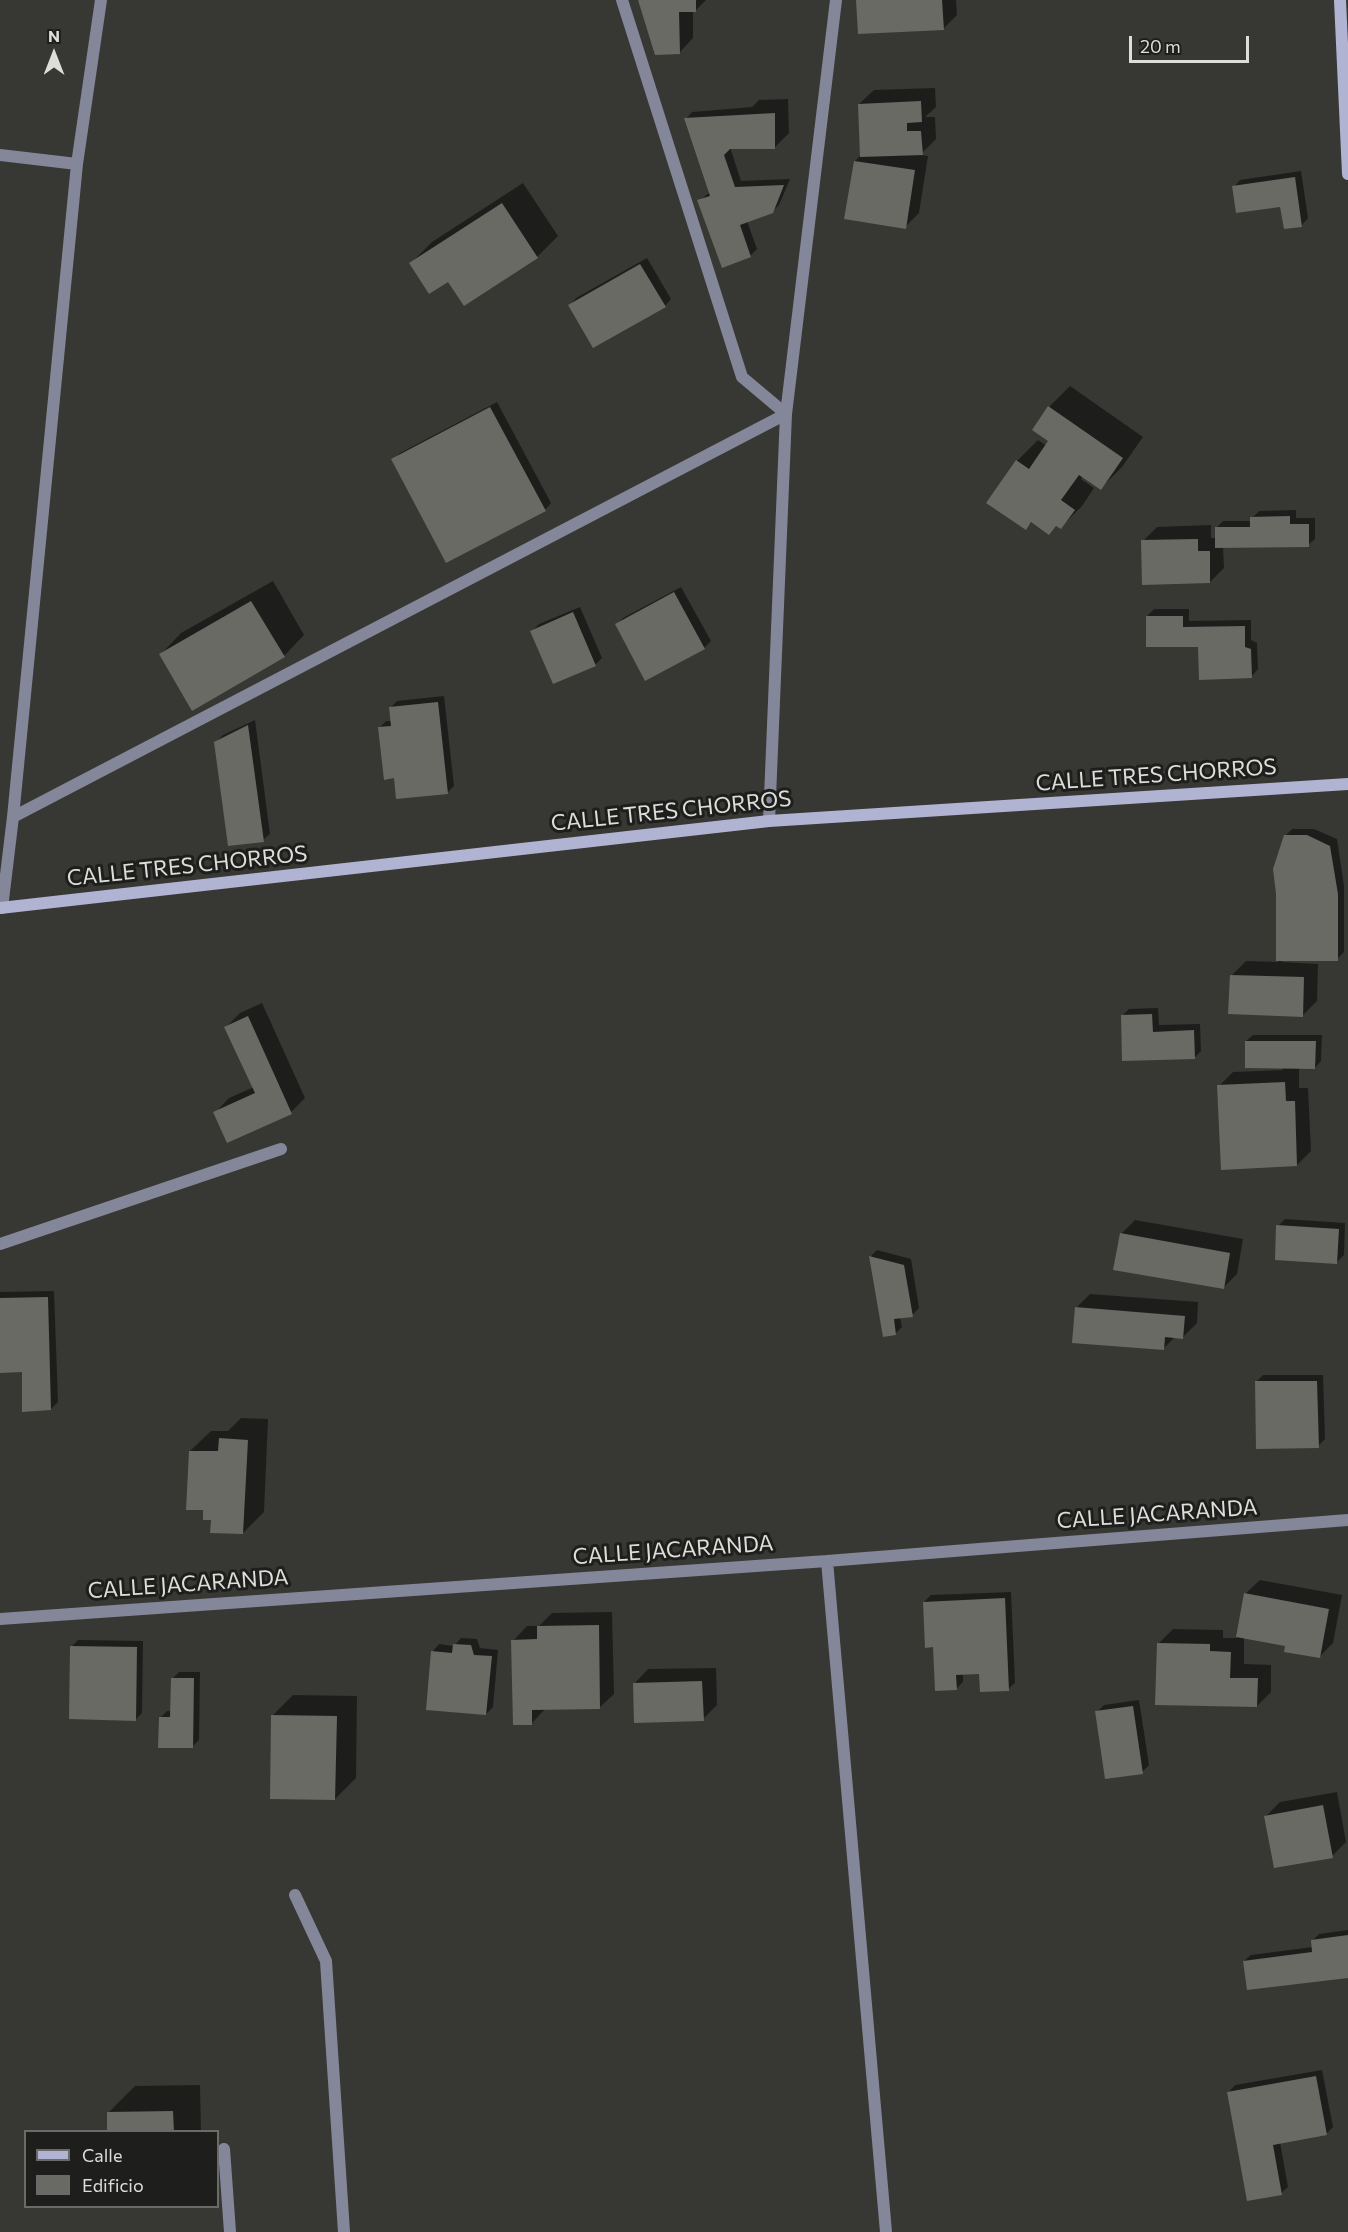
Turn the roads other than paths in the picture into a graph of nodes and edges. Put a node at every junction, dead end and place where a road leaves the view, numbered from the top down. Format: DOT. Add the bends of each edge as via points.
graph roads {
  1 [pos="101,0"];
  2 [pos="622,0"];
  3 [pos="836,0"];
  4 [pos="1340,0"];
  5 [pos="0,155"];
  6 [pos="77,165"];
  7 [pos="1348,174"];
  8 [pos="786,414"];
  9 [pos="1348,784"];
  10 [pos="13,817"];
  11 [pos="769,820"];
  12 [pos="1,908"];
  13 [pos="281,1149"];
  14 [pos="0,1244"];
  15 [pos="1348,1520"];
  16 [pos="827,1561"];
  17 [pos="0,1619"];
  18 [pos="295,1895"];
  19 [pos="224,2149"];
  20 [pos="230,2232"];
  21 [pos="344,2232"];
  22 [pos="886,2232"];
  1 -- 6 [label="street"];
  2 -- 8 [label="street" via="742,377"];
  3 -- 8 [label="street"];
  4 -- 7 [label="main road"];
  5 -- 6 [label="street"];
  6 -- 10 [label="street"];
  8 -- 10 [label="street"];
  8 -- 11 [label="street"];
  9 -- 11 [label="main road, CALLE TRES CHORROS"];
  10 -- 12 [label="street"];
  11 -- 12 [label="main road, CALLE TRES CHORROS"];
  13 -- 14 [label="street"];
  15 -- 16 [label="street, CALLE JACARANDA"];
  16 -- 17 [label="street, CALLE JACARANDA"];
  16 -- 22 [label="street"];
  18 -- 21 [label="street" via="326,1961"];
  19 -- 20 [label="street"];
}
